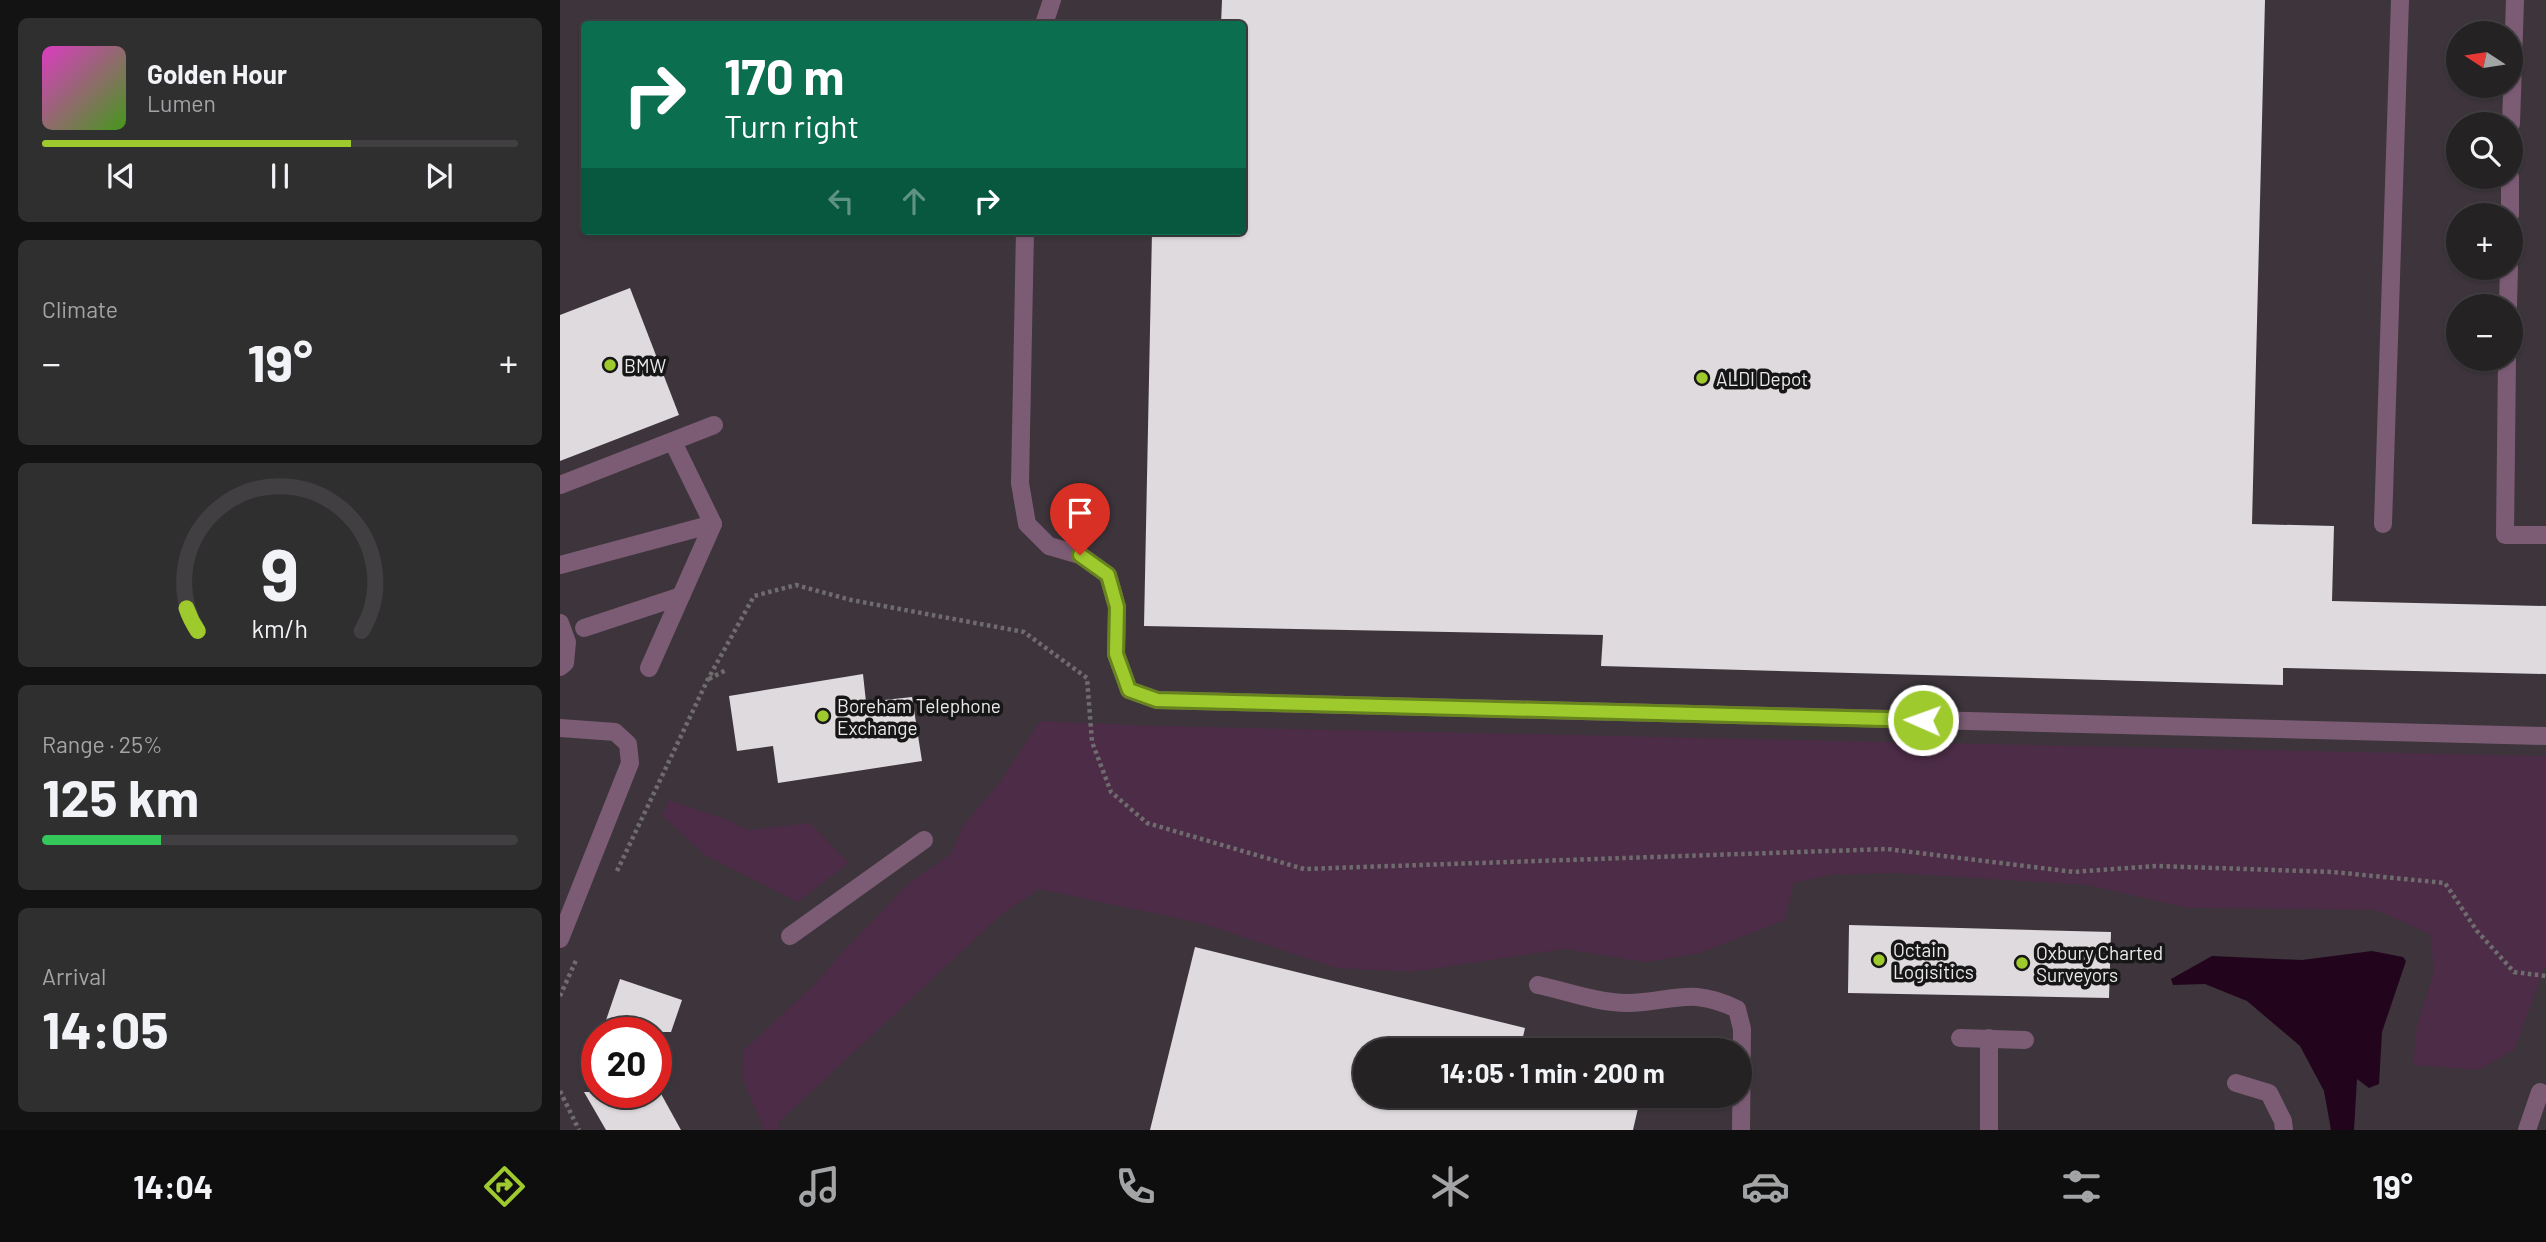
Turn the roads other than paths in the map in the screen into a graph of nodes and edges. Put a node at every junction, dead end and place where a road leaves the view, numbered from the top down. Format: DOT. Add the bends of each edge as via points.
graph roads {
  1 [pos="1052,0"];
  2 [pos="2400,0"];
  3 [pos="2515,0"];
  4 [pos="1045,21"];
  5 [pos="2511,112"];
  6 [pos="1025,235"];
  7 [pos="2507,371"];
  8 [pos="714,425"];
  9 [pos="673,442"];
  10 [pos="560,485"];
  11 [pos="713,524"];
  12 [pos="2383,524"];
  13 [pos="2546,536"];
  14 [pos="560,565"];
  15 [pos="681,596"];
  16 [pos="560,623"];
  17 [pos="584,628"];
  18 [pos="560,667"];
  19 [pos="649,668"];
  20 [pos="560,728"];
  21 [pos="2546,736"];
  22 [pos="923,840"];
  23 [pos="790,936"];
  24 [pos="560,939"];
  25 [pos="1538,985"];
  26 [pos="1960,1038"];
  27 [pos="1989,1038"];
  28 [pos="2025,1040"];
  29 [pos="2236,1083"];
  30 [pos="2540,1092"];
  31 [pos="1741,1130"];
  32 [pos="1989,1130"];
  33 [pos="2284,1130"];
  34 [pos="2527,1130"];
  1 -- 4 [label="street"];
  2 -- 12 [label="street"];
  3 -- 5 [label="street"];
  6 -- 21 [label="street" via="1020,483 1027,524 1049,546 1080,555 1108,575 1117,607 1116,654 1129,690 1157,700"];
  7 -- 13 [label="street" via="2505,535"];
  8 -- 9 [label="street"];
  9 -- 10 [label="street"];
  9 -- 11 [label="street"];
  11 -- 14 [label="street"];
  11 -- 15 [label="street"];
  15 -- 17 [label="street"];
  15 -- 19 [label="street"];
  16 -- 18 [label="street" via="567,642 565,663"];
  20 -- 24 [label="street" via="615,732 628,744 630,763"];
  22 -- 23 [label="street"];
  25 -- 31 [label="street" via="1627,1003 1683,995 1713,998 1737,1009"];
  26 -- 27 [label="street"];
  27 -- 28 [label="street"];
  27 -- 32 [label="street"];
  29 -- 33 [label="street" via="2269,1093"];
  30 -- 34 [label="street"];
}
